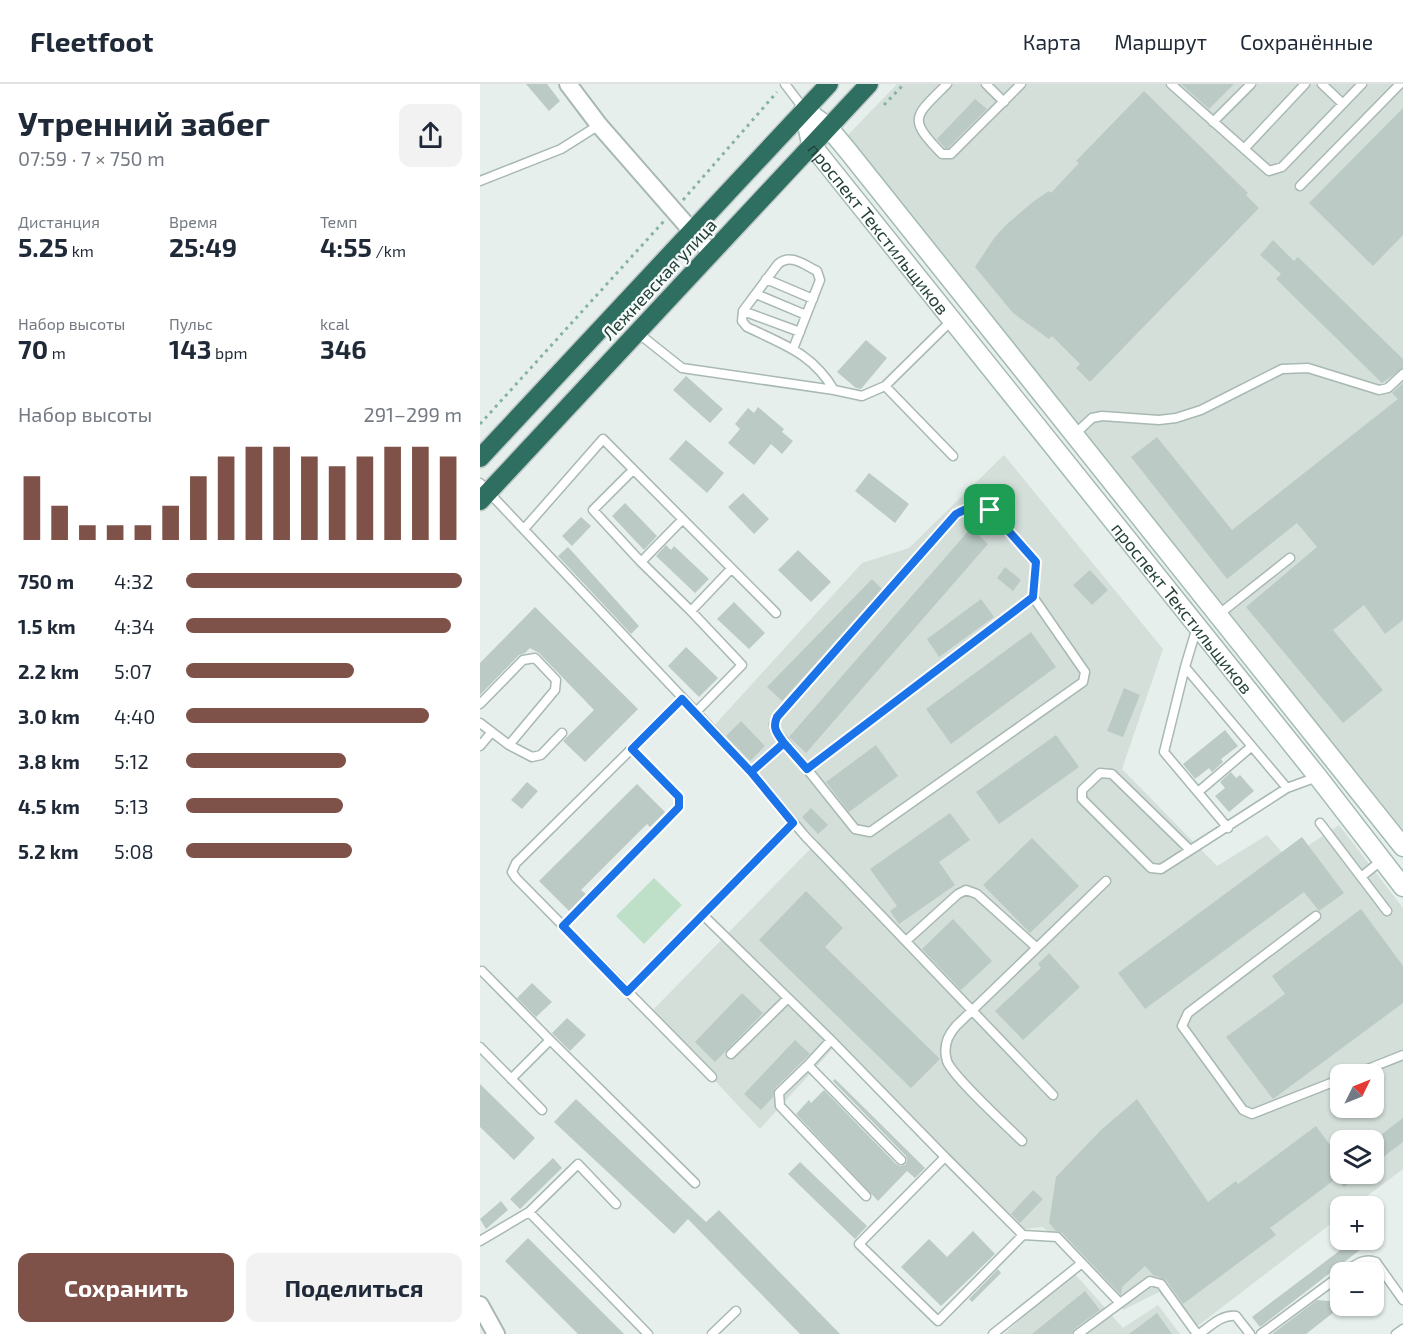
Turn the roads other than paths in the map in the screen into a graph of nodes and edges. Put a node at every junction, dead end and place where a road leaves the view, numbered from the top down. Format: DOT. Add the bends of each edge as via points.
graph roads {
  1 [pos="568,84"];
  2 [pos="784,84"];
  3 [pos="829,84"];
  4 [pos="869,84"];
  5 [pos="947,84"];
  6 [pos="986,84"];
  7 [pos="1021,84"];
  8 [pos="1171,84"];
  9 [pos="1251,84"];
  10 [pos="1305,84"];
  11 [pos="1322,84"];
  12 [pos="1362,84"];
  13 [pos="1400,84"];
  14 [pos="1004,102"];
  15 [pos="1342,104"];
  16 [pos="804,110"];
  17 [pos="1213,122"];
  18 [pos="599,125"];
  19 [pos="828,127"];
  20 [pos="812,144"];
  21 [pos="1244,149"];
  22 [pos="480,181"];
  23 [pos="1300,186"];
  24 [pos="691,233"];
  25 [pos="711,253"];
  26 [pos="766,279"];
  27 [pos="756,294"];
  28 [pos="813,299"];
  29 [pos="743,311"];
  30 [pos="806,315"];
  31 [pos="952,320"];
  32 [pos="800,332"];
  33 [pos="638,333"];
  34 [pos="793,349"];
  35 [pos="1403,374"];
  36 [pos="885,386"];
  37 [pos="834,390"];
  38 [pos="1075,435"];
  39 [pos="953,456"];
  40 [pos="480,458"];
  41 [pos="633,470"];
  42 [pos="483,492"];
  43 [pos="682,520"];
  44 [pos="524,529"];
  45 [pos="1290,558"];
  46 [pos="641,562"];
  47 [pos="731,569"];
  48 [pos="1033,597"];
  49 [pos="691,611"];
  50 [pos="776,613"];
  51 [pos="1218,615"];
  52 [pos="1197,626"];
  53 [pos="1185,667"];
  54 [pos="682,699"];
  55 [pos="480,704"];
  56 [pos="696,712"];
  57 [pos="480,723"];
  58 [pos="491,733"];
  59 [pos="562,733"];
  60 [pos="784,743"];
  61 [pos="509,745"];
  62 [pos="480,746"];
  63 [pos="1251,747"];
  64 [pos="632,749"];
  65 [pos="807,769"];
  66 [pos="751,772"];
  67 [pos="1318,777"];
  68 [pos="1287,789"];
  69 [pos="1198,792"];
  70 [pos="793,823"];
  71 [pos="1320,823"];
  72 [pos="1228,828"];
  73 [pos="1403,847"];
  74 [pos="1190,850"];
  75 [pos="1382,860"];
  76 [pos="1361,877"];
  77 [pos="1106,880"];
  78 [pos="1403,887"];
  79 [pos="1387,910"];
  80 [pos="703,915"];
  81 [pos="1316,916"];
  82 [pos="563,926"];
  83 [pos="906,941"];
  84 [pos="1036,947"];
  85 [pos="481,971"];
  86 [pos="627,992"];
  87 [pos="787,999"];
  88 [pos="972,1011"];
  89 [pos="550,1040"];
  90 [pos="831,1040"];
  91 [pos="480,1047"];
  92 [pos="731,1054"];
  93 [pos="1403,1055"];
  94 [pos="1380,1064"];
  95 [pos="807,1065"];
  96 [pos="712,1077"];
  97 [pos="511,1078"];
  98 [pos="1330,1083"];
  99 [pos="1053,1095"];
  100 [pos="542,1110"];
  101 [pos="1022,1141"];
  102 [pos="945,1157"];
  103 [pos="901,1160"];
  104 [pos="695,1183"];
  105 [pos="866,1196"];
  106 [pos="616,1204"];
  107 [pos="530,1212"];
  108 [pos="1023,1235"];
  109 [pos="480,1242"];
  110 [pos="1359,1262"];
  111 [pos="1376,1262"];
  112 [pos="1082,1263"];
  113 [pos="1384,1273"];
  114 [pos="1330,1283"];
  115 [pos="1403,1300"];
  116 [pos="1120,1303"];
  117 [pos="480,1305"];
  118 [pos="736,1311"];
  119 [pos="1403,1329"];
  120 [pos="496,1334"];
  121 [pos="648,1334"];
  122 [pos="712,1334"];
  123 [pos="993,1334"];
  124 [pos="1078,1334"];
  125 [pos="1198,1334"];
  126 [pos="1250,1334"];
  127 [pos="1261,1334"];
  128 [pos="1396,1334"];
  1 -- 18 [label="street"];
  2 -- 16 [label="lane"];
  3 -- 16 [label="highway, Лежневская улица"];
  4 -- 19 [label="highway, Лежневская улица"];
  5 -- 14 [label="lane" via="925,106 918,125 942,154 951,154"];
  6 -- 14 [label="lane"];
  7 -- 14 [label="lane"];
  8 -- 17 [label="lane"];
  9 -- 17 [label="lane"];
  10 -- 21 [label="lane"];
  11 -- 15 [label="lane"];
  12 -- 15 [label="lane"];
  13 -- 23 [label="lane"];
  15 -- 21 [label="lane" via="1276,170 1269,171"];
  16 -- 19 [label="main road, проспект Текстильщиков"];
  16 -- 20 [label="main road, проспект Текстильщиков"];
  16 -- 24 [label="highway, Лежневская улица"];
  17 -- 21 [label="lane"];
  18 -- 22 [label="lane" via="561,149"];
  18 -- 24 [label="street"];
  19 -- 20 [label="highway, Лежневская улица"];
  19 -- 38 [label="main road, проспект Текстильщиков"];
  20 -- 25 [label="highway, Лежневская улица"];
  20 -- 31 [label="main road, проспект Текстильщиков"];
  24 -- 25 [label="street"];
  24 -- 40 [label="highway, Лежневская улица"];
  25 -- 33 [label="highway, Лежневская улица"];
  26 -- 27 [label="lane"];
  26 -- 28 [label="lane"];
  26 -- 28 [label="lane" via="783,259 792,258 817,271 820,280"];
  27 -- 29 [label="lane"];
  27 -- 30 [label="lane"];
  28 -- 30 [label="lane"];
  29 -- 32 [label="lane"];
  29 -- 34 [label="lane" via="742,321 747,327"];
  30 -- 32 [label="lane"];
  31 -- 36 [label="lane"];
  31 -- 52 [label="main road, проспект Текстильщиков"];
  32 -- 34 [label="lane"];
  33 -- 37 [label="lane" via="682,368"];
  33 -- 42 [label="highway, Лежневская улица"];
  34 -- 37 [label="lane" via="811,360"];
  35 -- 38 [label="lane" via="1388,388 1379,390 1308,368 1282,369 1201,410 1159,420 1102,416 1092,418"];
  36 -- 37 [label="lane" via="862,396"];
  36 -- 39 [label="lane"];
  38 -- 51 [label="main road, проспект Текстильщиков"];
  41 -- 43 [label="lane"];
  41 -- 44 [label="lane" via="603,439"];
  41 -- 46 [label="lane" via="592,510"];
  42 -- 44 [label="lane"];
  43 -- 46 [label="lane"];
  43 -- 47 [label="lane"];
  44 -- 54 [label="lane"];
  45 -- 51 [label="lane"];
  46 -- 49 [label="lane"];
  47 -- 49 [label="lane"];
  47 -- 50 [label="lane"];
  48 -- 60 [label="lane" via="1036,562 990,510 980,506 956,514 777,717 775,730"];
  48 -- 65 [label="lane"];
  48 -- 65 [label="lane" via="1085,672 1083,682 870,832 855,830"];
  49 -- 56 [label="lane" via="742,665"];
  51 -- 73 [label="main road, проспект Текстильщиков"];
  52 -- 53 [label="lane"];
  52 -- 67 [label="main road, проспект Текстильщиков"];
  53 -- 63 [label="lane"];
  53 -- 69 [label="lane" via="1164,752"];
  54 -- 56 [label="lane"];
  54 -- 64 [label="lane"];
  55 -- 61 [label="lane" via="523,660 535,658 556,680 555,690"];
  56 -- 66 [label="lane"];
  57 -- 58 [label="lane"];
  58 -- 61 [label="lane"];
  58 -- 62 [label="lane"];
  59 -- 61 [label="lane" via="541,755 532,757"];
  60 -- 65 [label="lane"];
  60 -- 66 [label="lane"];
  63 -- 68 [label="lane"];
  63 -- 69 [label="lane"];
  64 -- 82 [label="lane" via="679,797 679,807"];
  64 -- 82 [label="lane" via="513,866 513,876"];
  66 -- 70 [label="lane"];
  67 -- 68 [label="lane"];
  67 -- 75 [label="main road, проспект Текстильщиков"];
  68 -- 72 [label="lane"];
  69 -- 72 [label="lane"];
  70 -- 80 [label="lane"];
  70 -- 83 [label="lane"];
  71 -- 76 [label="lane"];
  72 -- 74 [label="lane"];
  74 -- 74 [label="lane" via="1112,774 1100,773 1082,790 1082,799 1151,868 1161,869"];
  75 -- 76 [label="lane"];
  75 -- 78 [label="main road, проспект Текстильщиков"];
  76 -- 79 [label="lane"];
  77 -- 84 [label="lane"];
  80 -- 86 [label="lane"];
  80 -- 87 [label="lane"];
  81 -- 98 [label="lane" via="1188,1013 1182,1026 1243,1110 1252,1114"];
  82 -- 86 [label="lane"];
  83 -- 84 [label="lane" via="958,894 970,890"];
  83 -- 88 [label="lane"];
  84 -- 88 [label="lane"];
  85 -- 89 [label="lane"];
  86 -- 96 [label="lane"];
  87 -- 90 [label="lane"];
  87 -- 92 [label="lane"];
  88 -- 99 [label="lane"];
  88 -- 101 [label="lane" via="949,1036 947,1060 953,1071"];
  89 -- 97 [label="lane"];
  89 -- 104 [label="lane"];
  90 -- 95 [label="lane"];
  90 -- 102 [label="lane"];
  91 -- 97 [label="lane"];
  93 -- 94 [label="lane"];
  95 -- 103 [label="lane"];
  95 -- 105 [label="lane" via="779,1093 780,1106"];
  97 -- 100 [label="lane"];
  102 -- 108 [label="lane"];
  102 -- 108 [label="lane" via="859,1244 938,1322"];
  106 -- 107 [label="lane" via="578,1164"];
  107 -- 109 [label="lane"];
  107 -- 121 [label="lane"];
  108 -- 112 [label="lane" via="1057,1237"];
  110 -- 111 [label="lane"];
  112 -- 116 [label="lane"];
  112 -- 123 [label="lane"];
  113 -- 115 [label="lane"];
  114 -- 127 [label="lane"];
  116 -- 124 [label="lane"];
  116 -- 125 [label="lane" via="1150,1281 1161,1284"];
  117 -- 120 [label="street"];
  118 -- 122 [label="lane"];
  119 -- 128 [label="lane"];
  125 -- 126 [label="lane" via="1231,1315"];
}
